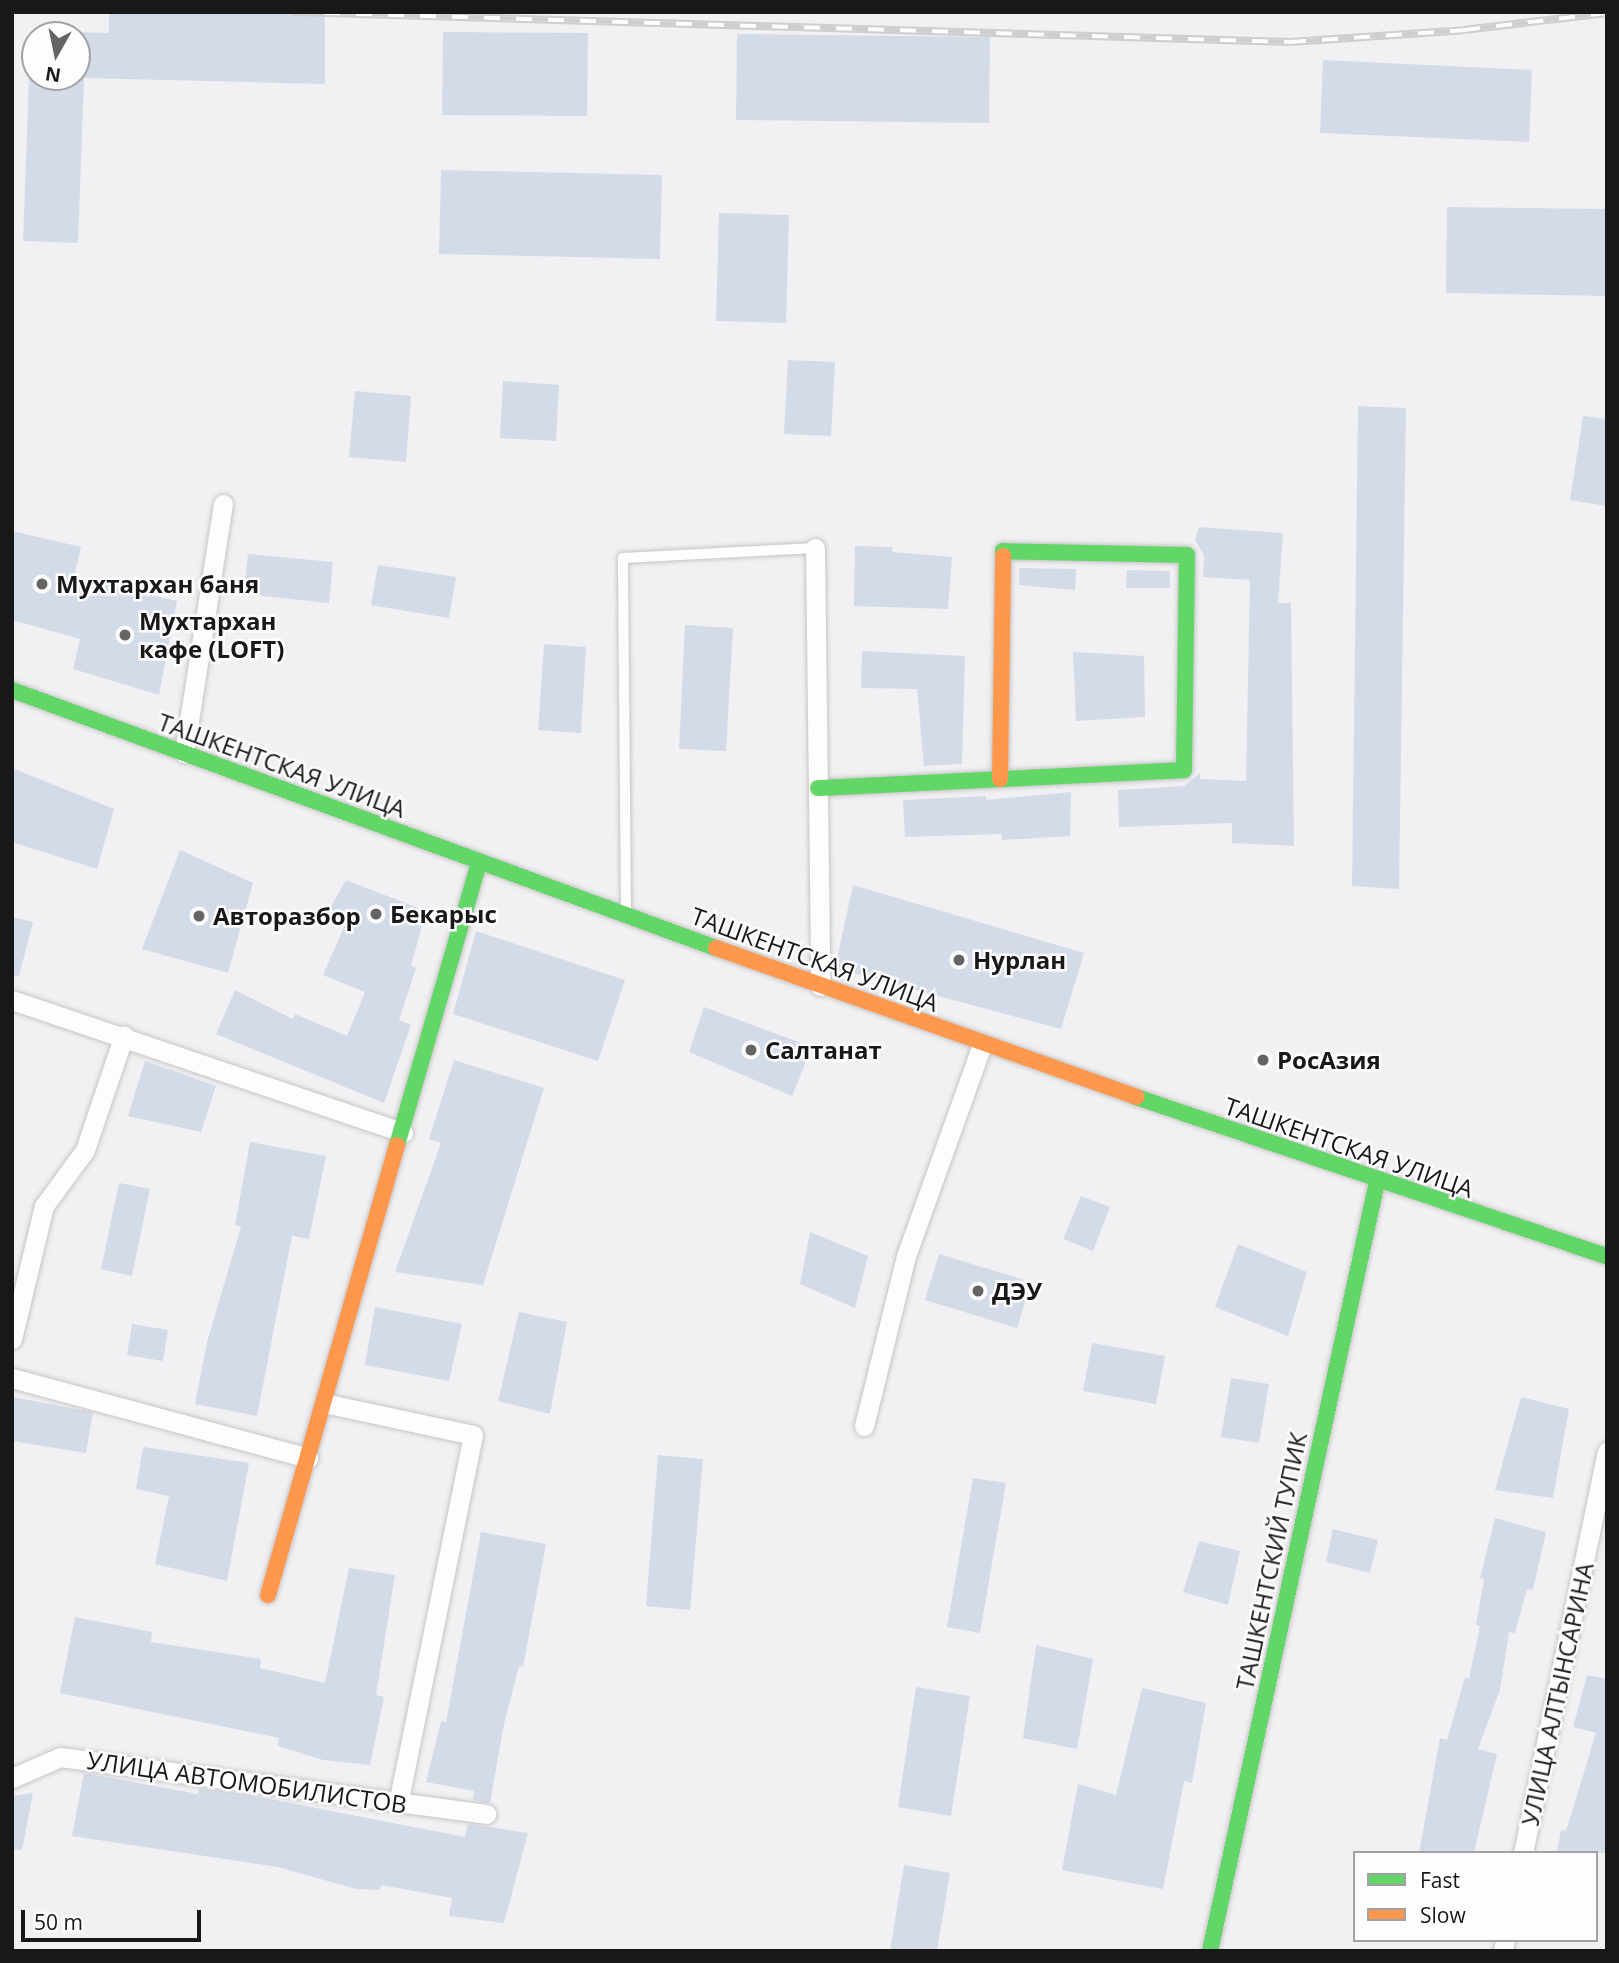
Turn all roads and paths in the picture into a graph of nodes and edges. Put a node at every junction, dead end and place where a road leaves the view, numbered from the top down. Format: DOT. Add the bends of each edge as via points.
graph roads {
  1 [pos="223,504"];
  2 [pos="815,548"];
  3 [pos="12,690"];
  4 [pos="184,753"];
  5 [pos="1000,779"];
  6 [pos="818,788"];
  7 [pos="479,862"];
  8 [pos="626,915"];
  9 [pos="820,986"];
  10 [pos="12,1000"];
  11 [pos="124,1035"];
  12 [pos="982,1045"];
  13 [pos="403,1132"];
  14 [pos="1377,1182"];
  15 [pos="1607,1256"];
  16 [pos="12,1339"];
  17 [pos="12,1378"];
  18 [pos="324,1403"];
  19 [pos="864,1426"];
  20 [pos="1607,1452"];
  21 [pos="308,1458"];
  22 [pos="268,1595"];
  23 [pos="12,1778"];
  24 [pos="398,1802"];
  25 [pos="486,1814"];
  26 [pos="1523,1851"];
  27 [pos="1210,1951"];
  1 -- 4 [label="street"];
  2 -- 6 [label="street"];
  2 -- 8 [label="lane" via="623,558"];
  3 -- 4 [label="street, ТАШКЕНТСКАЯ УЛИЦА"];
  4 -- 7 [label="street, ТАШКЕНТСКАЯ УЛИЦА"];
  5 -- 5 [label="street" via="1184,770 1187,555 1003,551"];
  5 -- 6 [label="street"];
  6 -- 9 [label="street"];
  7 -- 8 [label="street, ТАШКЕНТСКАЯ УЛИЦА"];
  7 -- 13 [label="street"];
  8 -- 9 [label="street, ТАШКЕНТСКАЯ УЛИЦА"];
  9 -- 12 [label="street, ТАШКЕНТСКАЯ УЛИЦА"];
  10 -- 11 [label="street"];
  11 -- 13 [label="street"];
  11 -- 16 [label="street" via="85,1150 44,1206"];
  12 -- 14 [label="street, ТАШКЕНТСКАЯ УЛИЦА"];
  12 -- 19 [label="street" via="906,1256"];
  13 -- 18 [label="street"];
  14 -- 15 [label="street, ТАШКЕНТСКАЯ УЛИЦА"];
  14 -- 27 [label="street, ТАШКЕНТСКИЙ ТУПИК"];
  17 -- 21 [label="street"];
  18 -- 21 [label="street"];
  18 -- 24 [label="street" via="473,1435"];
  20 -- 26 [label="street, УЛИЦА АЛТЫНСАРИНА"];
  21 -- 22 [label="street"];
  23 -- 24 [label="street, УЛИЦА АВТОМОБИЛИСТОВ" via="60,1757"];
  24 -- 25 [label="street, УЛИЦА АВТОМОБИЛИСТОВ"];
}
